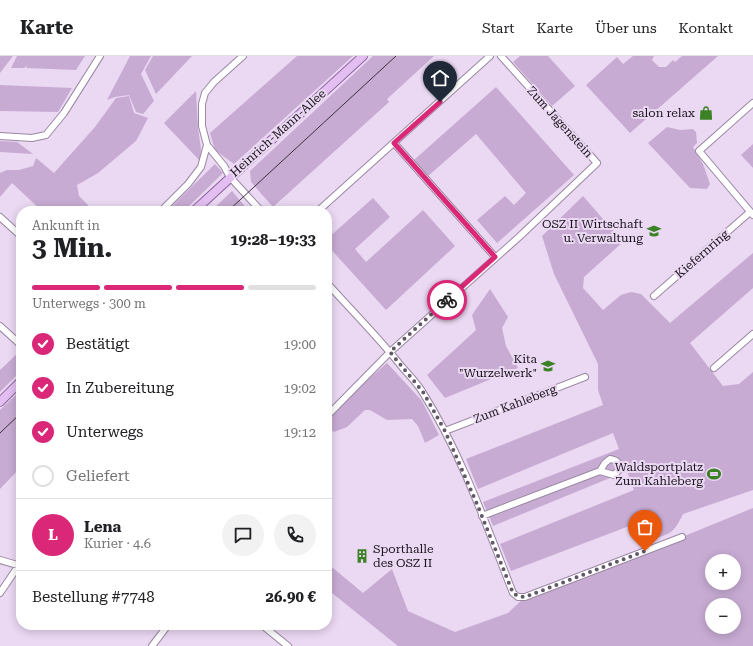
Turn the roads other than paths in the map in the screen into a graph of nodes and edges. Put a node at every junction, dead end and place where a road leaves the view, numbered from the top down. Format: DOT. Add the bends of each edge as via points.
graph roads {
  1 [pos="100,56"];
  2 [pos="243,56"];
  3 [pos="363,56"];
  4 [pos="490,56"];
  5 [pos="501,56"];
  6 [pos="753,103"];
  7 [pos="0,136"];
  8 [pos="394,143"];
  9 [pos="207,145"];
  10 [pos="230,177"];
  11 [pos="166,206"];
  12 [pos="199,206"];
  13 [pos="256,206"];
  14 [pos="324,206"];
  15 [pos="752,213"];
  16 [pos="0,217"];
  17 [pos="16,231"];
  18 [pos="495,257"];
  19 [pos="332,288"];
  20 [pos="654,296"];
  21 [pos="0,326"];
  22 [pos="753,334"];
  23 [pos="16,340"];
  24 [pos="390,352"];
  25 [pos="714,368"];
  26 [pos="585,377"];
  27 [pos="16,386"];
  28 [pos="0,402"];
  29 [pos="332,411"];
  30 [pos="445,431"];
  31 [pos="600,471"];
  32 [pos="482,516"];
  33 [pos="682,537"];
  34 [pos="0,560"];
  35 [pos="16,565"];
  36 [pos="16,571"];
  37 [pos="0,593"];
  38 [pos="164,630"];
  39 [pos="268,630"];
  40 [pos="152,646"];
  41 [pos="288,646"];
  1 -- 7 [label="street" via="64,113 46,135 32,138"];
  2 -- 9 [label="street" via="205,93 202,126"];
  3 -- 10 [label="main road, Heinrich-Mann-Allee"];
  4 -- 8 [label="street"];
  5 -- 18 [label="street, Zum Jagenstein" via="597,163"];
  6 -- 15 [label="street, Kiefernring" via="699,151"];
  8 -- 14 [label="street"];
  8 -- 18 [label="street"];
  9 -- 10 [label="street"];
  9 -- 11 [label="street" via="201,167"];
  10 -- 12 [label="main road, Heinrich-Mann-Allee"];
  10 -- 13 [label="street"];
  15 -- 20 [label="street, Kiefernring"];
  16 -- 17 [label="street"];
  18 -- 24 [label="street, Zum Jagenstein"];
  19 -- 24 [label="street"];
  21 -- 23 [label="street"];
  22 -- 25 [label="street"];
  24 -- 29 [label="street, Zum Jagenstein"];
  24 -- 30 [label="street" via="423,392"];
  26 -- 30 [label="street, Zum Kahleberg"];
  27 -- 28 [label="main road"];
  30 -- 32 [label="street"];
  31 -- 32 [label="street"];
  32 -- 33 [label="street" via="513,593 525,597"];
  34 -- 35 [label="street"];
  36 -- 37 [label="street"];
  38 -- 40 [label="street"];
  39 -- 41 [label="street"];
}
